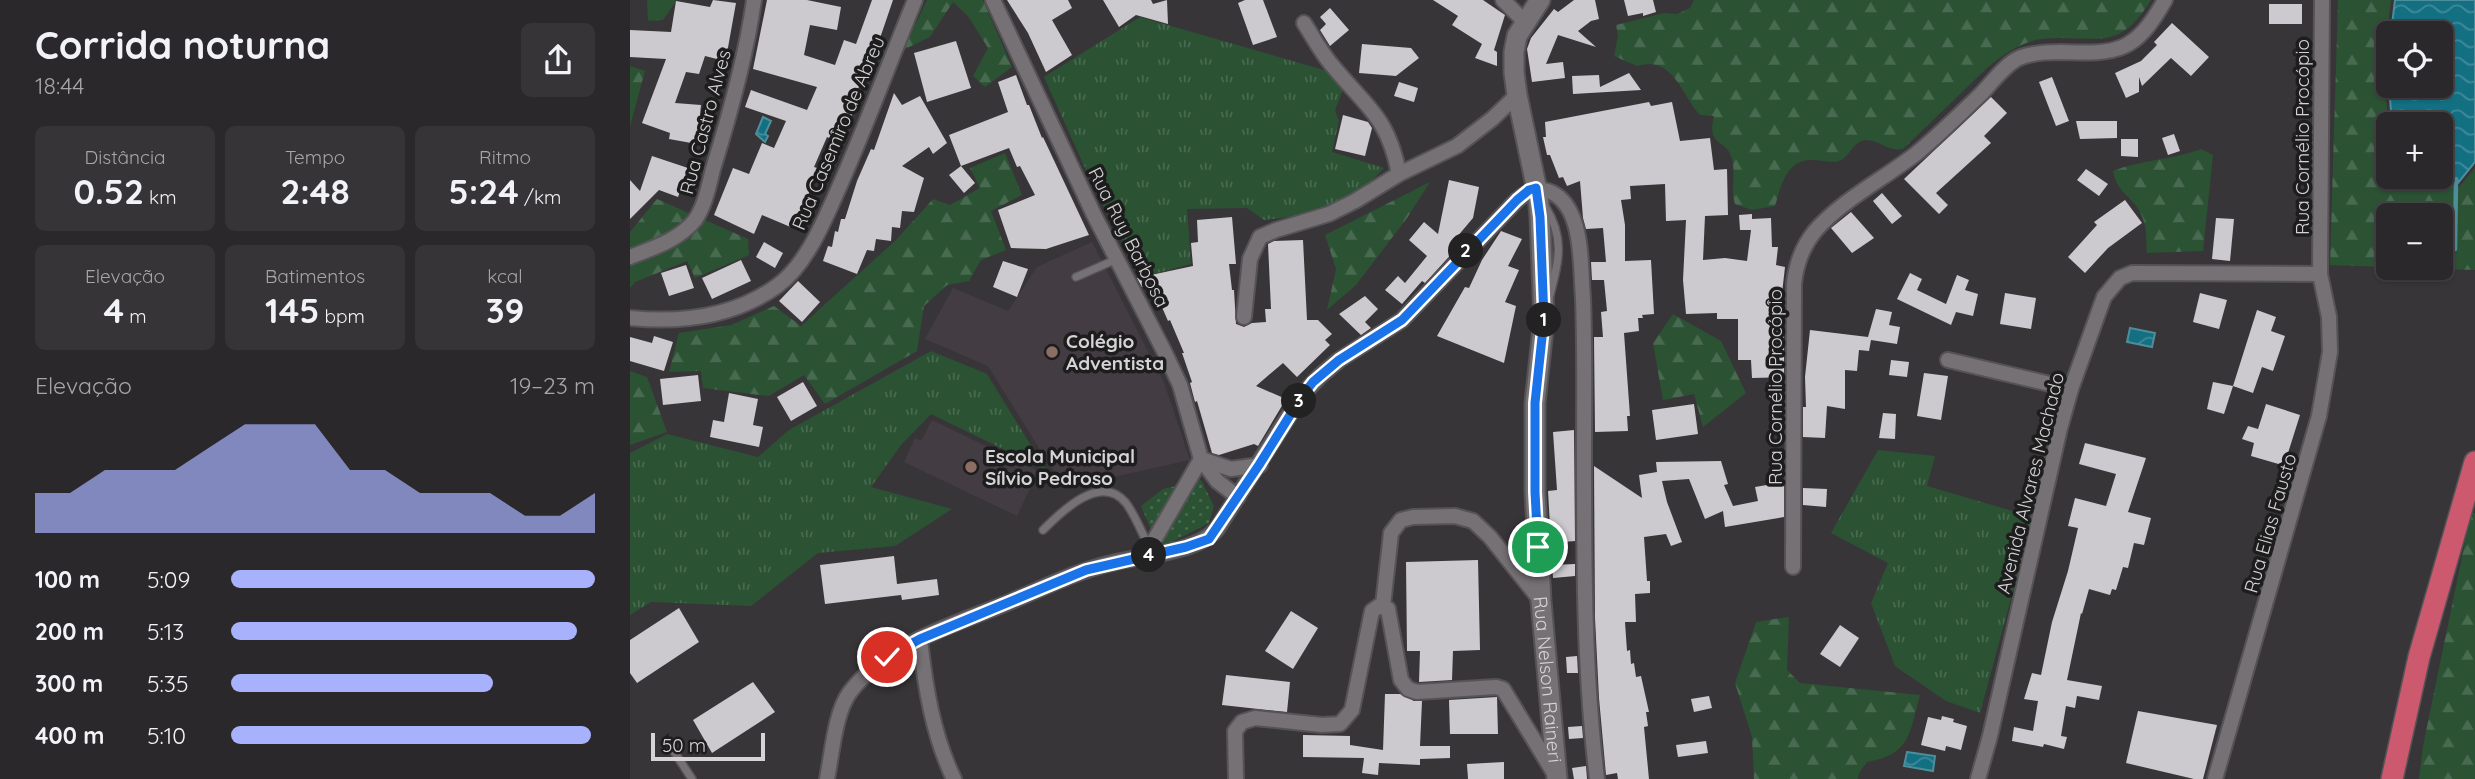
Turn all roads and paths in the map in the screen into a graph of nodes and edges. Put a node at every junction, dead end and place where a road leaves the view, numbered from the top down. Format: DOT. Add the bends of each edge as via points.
graph roads {
  1 [pos="754,0"];
  2 [pos="915,0"];
  3 [pos="993,0"];
  4 [pos="1503,0"];
  5 [pos="1540,0"];
  6 [pos="2165,0"];
  7 [pos="2322,0"];
  8 [pos="1525,22"];
  9 [pos="1304,23"];
  10 [pos="1517,95"];
  11 [pos="1399,174"];
  12 [pos="1537,192"];
  13 [pos="630,257"];
  14 [pos="1117,259"];
  15 [pos="2320,274"];
  16 [pos="1076,277"];
  17 [pos="1244,317"];
  18 [pos="630,318"];
  19 [pos="1948,360"];
  20 [pos="2071,389"];
  21 [pos="1200,458"];
  22 [pos="2475,462"];
  23 [pos="1259,465"];
  24 [pos="1238,497"];
  25 [pos="1043,530"];
  26 [pos="1147,551"];
  27 [pos="1793,567"];
  28 [pos="1541,601"];
  29 [pos="1383,606"];
  30 [pos="920,639"];
  31 [pos="673,750"];
  32 [pos="1557,778"];
  33 [pos="692,779"];
  34 [pos="827,779"];
  35 [pos="954,779"];
  36 [pos="1236,779"];
  37 [pos="1597,779"];
  38 [pos="1978,779"];
  39 [pos="2215,779"];
  40 [pos="2392,779"];
  1 -- 13 [label="street, Rua Castro Alves" via="725,130 696,218 662,245"];
  2 -- 18 [label="street, Rua Casemiro de Abreu" via="819,230 780,285 719,314"];
  3 -- 14 [label="street, Rua Ruy Barbosa"];
  4 -- 8 [label="street"];
  5 -- 8 [label="main road, Rua Nelson Raineri"];
  6 -- 27 [label="street, Rua Cornélio Procópio" via="2143,33 2122,49 2036,54 2014,61 1942,132 1834,214 1807,243 1796,265 1794,284"];
  7 -- 15 [label="street, Rua Cornélio Procópio"];
  8 -- 10 [label="main road, Rua Nelson Raineri" via="1514,52"];
  9 -- 11 [label="street" via="1331,64 1380,119"];
  10 -- 11 [label="street" via="1457,146"];
  10 -- 12 [label="main road, Rua Nelson Raineri"];
  11 -- 17 [label="street" via="1338,210 1260,237 1250,259"];
  12 -- 23 [label="street" via="1529,190 1517,200 1402,320 1313,382"];
  12 -- 28 [label="main road, Rua Nelson Raineri" via="1544,319 1535,403"];
  12 -- 37 [label="street" via="1546,189 1569,209 1581,266 1587,680"];
  14 -- 16 [label="lane"];
  14 -- 21 [label="street, Rua Ruy Barbosa" via="1180,385"];
  15 -- 20 [label="street, Avenida Alvares Machado" via="2144,272 2120,278 2104,297"];
  15 -- 39 [label="street, Rua Elias Fausto" via="2330,352 2319,416"];
  19 -- 20 [label="street"];
  20 -- 38 [label="street, Avenida Alvares Machado"];
  21 -- 23 [label="street" via="1231,469"];
  21 -- 24 [label="street" via="1217,481"];
  21 -- 26 [label="street"];
  22 -- 40 [label="highway" via="2418,656"];
  23 -- 24 [label="street"];
  24 -- 26 [label="street" via="1209,539"];
  25 -- 26 [label="lane" via="1073,503 1099,491 1114,494 1125,502"];
  26 -- 30 [label="street" via="1066,578"];
  28 -- 29 [label="street" via="1474,522 1455,516 1413,517 1401,520 1391,533"];
  28 -- 32 [label="main road, Rua Nelson Raineri"];
  29 -- 32 [label="street" via="1388,609 1401,680 1409,689 1503,689"];
  29 -- 36 [label="street" via="1372,611 1352,710 1340,724 1255,718 1242,722 1235,731"];
  30 -- 34 [label="street" via="887,657 849,694"];
  30 -- 35 [label="street" via="934,723"];
  31 -- 33 [label="lane"];
}
